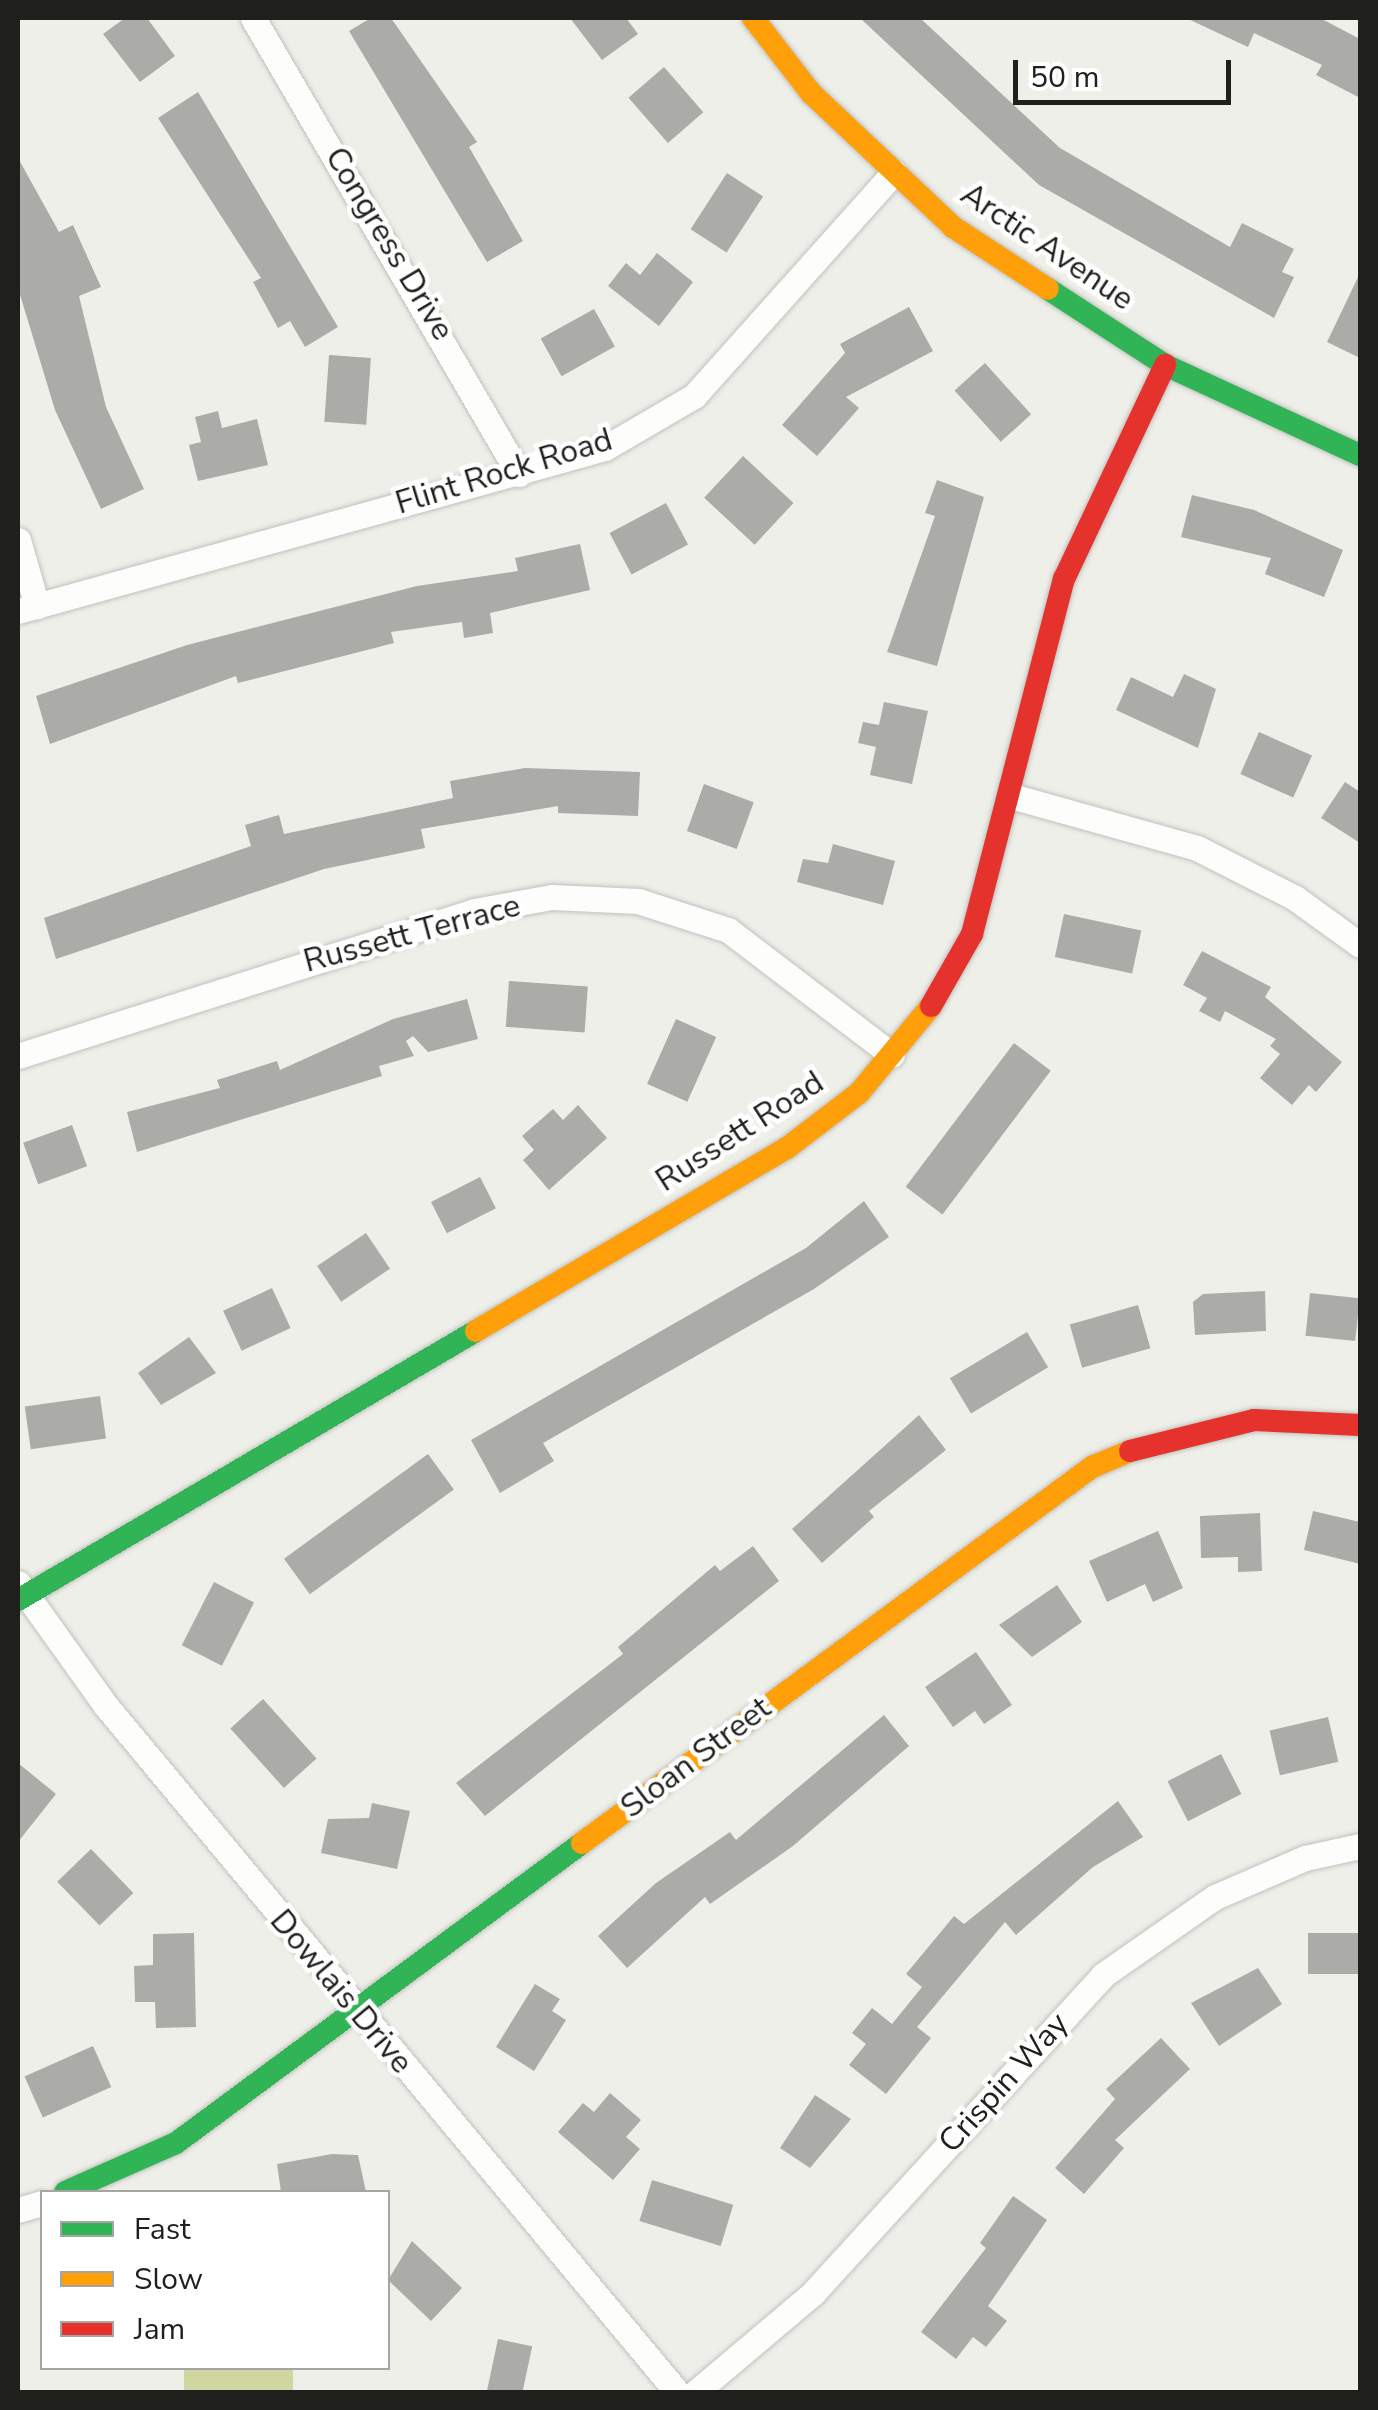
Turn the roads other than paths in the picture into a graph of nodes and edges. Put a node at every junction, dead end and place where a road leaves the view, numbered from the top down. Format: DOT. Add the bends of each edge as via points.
graph roads {
  1 [pos="253,18"];
  2 [pos="754,18"];
  3 [pos="894,172"];
  4 [pos="1165,365"];
  5 [pos="1360,455"];
  6 [pos="519,474"];
  7 [pos="18,540"];
  8 [pos="27,609"];
  9 [pos="1011,796"];
  10 [pos="1360,945"];
  11 [pos="18,1056"];
  12 [pos="892,1056"];
  13 [pos="1360,1425"];
  14 [pos="20,1593"];
  15 [pos="1360,1846"];
  16 [pos="357,2013"];
  17 [pos="70,2190"];
  18 [pos="678,2392"];
  19 [pos="696,2392"];
  1 -- 6 [label="street, Congress Drive"];
  2 -- 3 [label="street, Arctic Avenue" via="811,94"];
  3 -- 4 [label="street, Arctic Avenue" via="953,227"];
  3 -- 6 [label="street, Flint Rock Road" via="694,396 605,448"];
  4 -- 5 [label="street, Arctic Avenue"];
  4 -- 9 [label="street, Russett Road" via="1064,579"];
  6 -- 8 [label="street, Flint Rock Road"];
  7 -- 8 [label="street"];
  9 -- 10 [label="street" via="1197,848 1295,898"];
  9 -- 12 [label="street, Russett Road" via="972,934 944,988"];
  11 -- 12 [label="street, Russett Terrace" via="474,910 552,897 638,901 728,930"];
  12 -- 14 [label="street, Russett Road" via="787,1148"];
  13 -- 16 [label="street, Sloan Street" via="1254,1420 1162,1438 1092,1467"];
  14 -- 16 [label="street, Dowlais Drive"];
  15 -- 19 [label="street, Crispin Way" via="1305,1858 1215,1897 1102,1975 813,2293"];
  16 -- 17 [label="street, Sloan Street" via="176,2143"];
  16 -- 18 [label="street, Dowlais Drive"];
}
